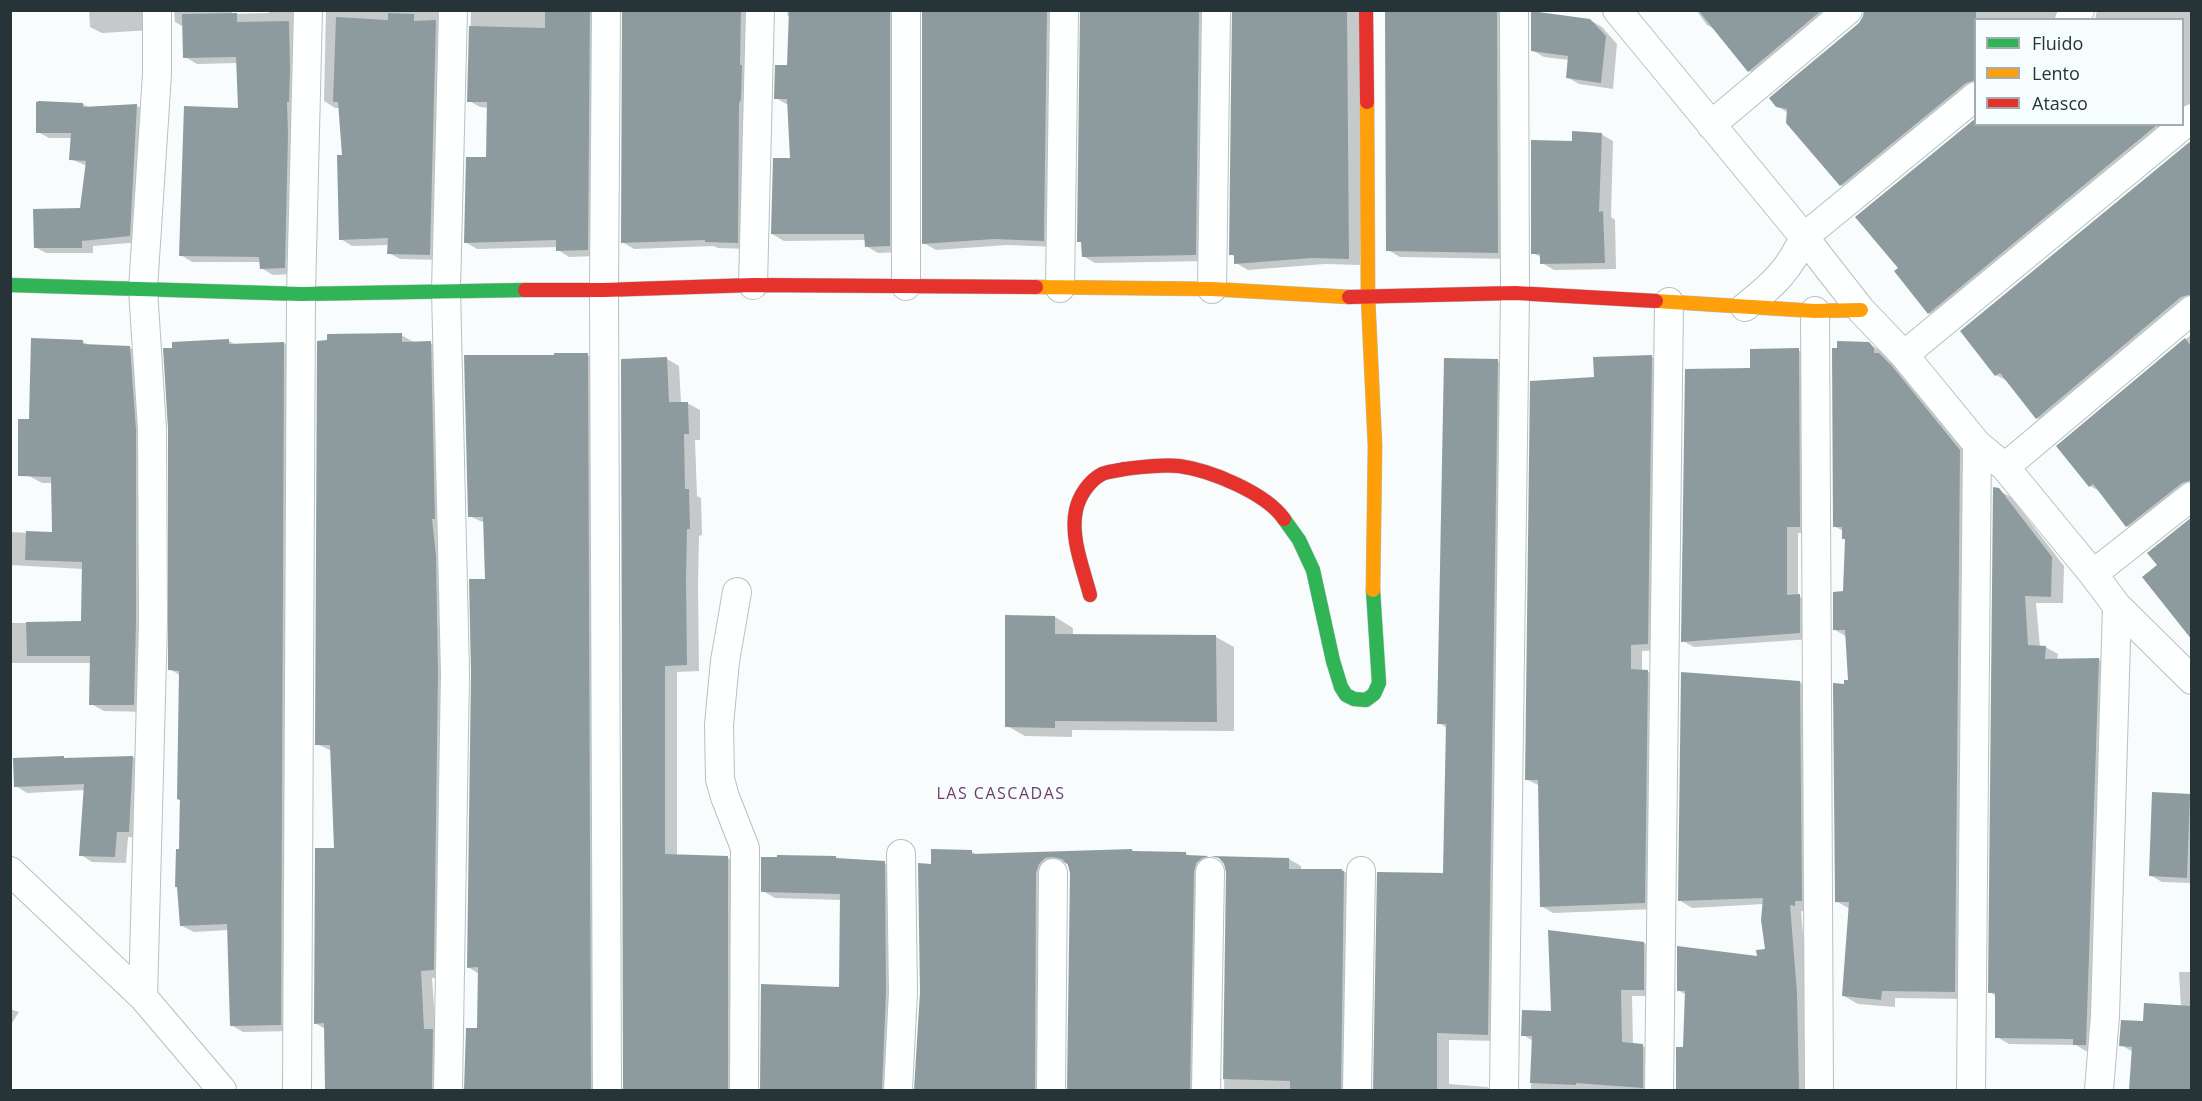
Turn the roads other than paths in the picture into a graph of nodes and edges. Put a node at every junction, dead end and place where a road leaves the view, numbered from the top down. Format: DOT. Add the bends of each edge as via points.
graph roads {
  1 [pos="157,10"];
  2 [pos="308,10"];
  3 [pos="453,10"];
  4 [pos="606,10"];
  5 [pos="760,10"];
  6 [pos="906,10"];
  7 [pos="1064,10"];
  8 [pos="1216,10"];
  9 [pos="1366,10"];
  10 [pos="1514,10"];
  11 [pos="1617,10"];
  12 [pos="1848,10"];
  13 [pos="1974,98"];
  14 [pos="1711,125"];
  15 [pos="2182,126"];
  16 [pos="1804,237"];
  17 [pos="10,285"];
  18 [pos="753,285"];
  19 [pos="906,286"];
  20 [pos="1060,288"];
  21 [pos="143,289"];
  22 [pos="1212,289"];
  23 [pos="446,290"];
  24 [pos="604,290"];
  25 [pos="1515,293"];
  26 [pos="301,294"];
  27 [pos="1368,298"];
  28 [pos="1669,302"];
  29 [pos="1745,307"];
  30 [pos="1862,310"];
  31 [pos="2192,310"];
  32 [pos="1815,312"];
  33 [pos="1904,354"];
  34 [pos="1977,444"];
  35 [pos="2006,467"];
  36 [pos="2192,496"];
  37 [pos="2093,574"];
  38 [pos="737,592"];
  39 [pos="1090,595"];
  40 [pos="2117,606"];
  41 [pos="2192,680"];
  42 [pos="901,854"];
  43 [pos="10,871"];
  44 [pos="1361,871"];
  45 [pos="1210,872"];
  46 [pos="1053,873"];
  47 [pos="143,997"];
  48 [pos="222,1090"];
  49 [pos="297,1090"];
  50 [pos="448,1090"];
  51 [pos="607,1090"];
  52 [pos="744,1090"];
  53 [pos="898,1090"];
  54 [pos="1051,1090"];
  55 [pos="1206,1090"];
  56 [pos="1358,1090"];
  57 [pos="1504,1090"];
  58 [pos="1659,1090"];
  59 [pos="1819,1090"];
  60 [pos="1971,1090"];
  61 [pos="2099,1090"];
  1 -- 21 [label="street" via="157,74"];
  2 -- 26 [label="street"];
  3 -- 23 [label="street"];
  4 -- 24 [label="street"];
  5 -- 18 [label="street"];
  6 -- 19 [label="street"];
  7 -- 20 [label="street"];
  8 -- 22 [label="street"];
  9 -- 27 [label="street"];
  10 -- 25 [label="street"];
  11 -- 14 [label="street"];
  12 -- 14 [label="street"];
  13 -- 16 [label="street"];
  14 -- 16 [label="street"];
  15 -- 33 [label="street"];
  16 -- 29 [label="street" via="1782,274"];
  16 -- 30 [label="street"];
  17 -- 21 [label="street"];
  18 -- 19 [label="street"];
  18 -- 24 [label="street"];
  19 -- 20 [label="street"];
  20 -- 22 [label="street"];
  21 -- 26 [label="street"];
  21 -- 47 [label="street" via="152,429 153,622"];
  22 -- 27 [label="street"];
  23 -- 24 [label="street"];
  23 -- 26 [label="street"];
  23 -- 50 [label="street" via="455,673"];
  24 -- 51 [label="street"];
  25 -- 27 [label="street"];
  25 -- 28 [label="street"];
  25 -- 57 [label="street"];
  26 -- 49 [label="street"];
  27 -- 39 [label="street" via="1376,446 1372,559 1379,682 1374,694 1366,700 1354,699 1341,687 1312,570 1299,540 1280,513 1253,493 1217,476 1179,466 1133,468 1103,473 1086,487 1077,509 1074,532"];
  28 -- 29 [label="street"];
  28 -- 58 [label="street"];
  29 -- 32 [label="street"];
  30 -- 32 [label="street"];
  30 -- 33 [label="street"];
  31 -- 35 [label="street"];
  32 -- 59 [label="street"];
  33 -- 34 [label="street"];
  34 -- 35 [label="street"];
  34 -- 60 [label="street"];
  35 -- 37 [label="street"];
  36 -- 37 [label="street"];
  37 -- 40 [label="street"];
  38 -- 52 [label="street" via="719,725 723,788 745,848"];
  40 -- 41 [label="street"];
  40 -- 61 [label="street"];
  42 -- 53 [label="street" via="903,992"];
  43 -- 47 [label="street"];
  44 -- 56 [label="street"];
  45 -- 55 [label="street"];
  46 -- 54 [label="street"];
  47 -- 48 [label="street"];
}
